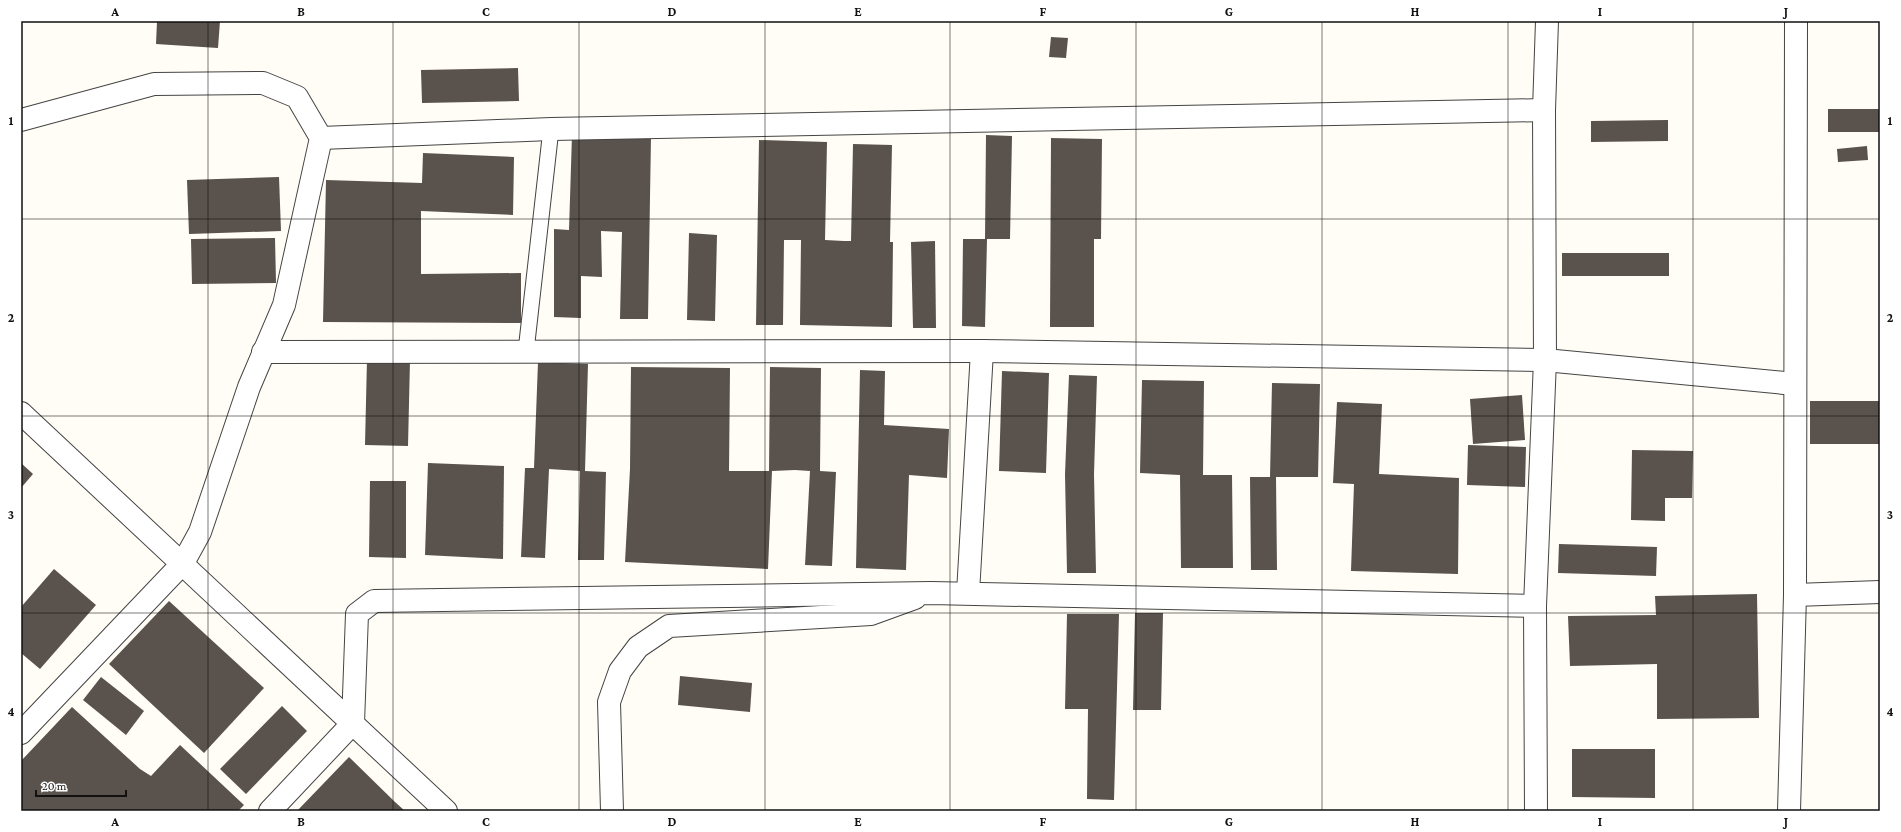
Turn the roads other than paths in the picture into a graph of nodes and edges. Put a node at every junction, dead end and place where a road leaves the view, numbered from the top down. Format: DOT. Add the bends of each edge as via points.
graph roads {
  1 [pos="1547,21"];
  2 [pos="1796,21"];
  3 [pos="1544,110"];
  4 [pos="21,120"];
  5 [pos="551,129"];
  6 [pos="321,138"];
  7 [pos="982,351"];
  8 [pos="263,352"];
  9 [pos="526,352"];
  10 [pos="1545,360"];
  11 [pos="1795,384"];
  12 [pos="21,414"];
  13 [pos="183,563"];
  14 [pos="931,592"];
  15 [pos="1880,592"];
  16 [pos="968,593"];
  17 [pos="1795,595"];
  18 [pos="1535,606"];
  19 [pos="353,723"];
  20 [pos="21,733"];
  21 [pos="270,811"];
  22 [pos="446,811"];
  23 [pos="612,811"];
  24 [pos="1536,811"];
  25 [pos="1789,811"];
  1 -- 3 [label="street"];
  2 -- 11 [label="street"];
  3 -- 5 [label="street"];
  3 -- 10 [label="street"];
  4 -- 6 [label="street" via="154,84 262,83 297,97"];
  5 -- 6 [label="street"];
  5 -- 9 [label="lane"];
  6 -- 8 [label="street" via="289,287"];
  7 -- 9 [label="street"];
  7 -- 10 [label="street"];
  7 -- 16 [label="street"];
  8 -- 9 [label="street"];
  8 -- 13 [label="street" via="200,532"];
  10 -- 11 [label="street"];
  10 -- 18 [label="street"];
  11 -- 17 [label="street"];
  12 -- 13 [label="street"];
  13 -- 19 [label="street"];
  13 -- 20 [label="street"];
  14 -- 16 [label="street"];
  14 -- 19 [label="street" via="374,601 357,614"];
  14 -- 23 [label="street" via="872,614 669,626 638,647 620,672 609,702"];
  15 -- 17 [label="street"];
  16 -- 18 [label="street"];
  17 -- 25 [label="street"];
  18 -- 24 [label="street"];
  19 -- 21 [label="street"];
  19 -- 22 [label="street"];
}
